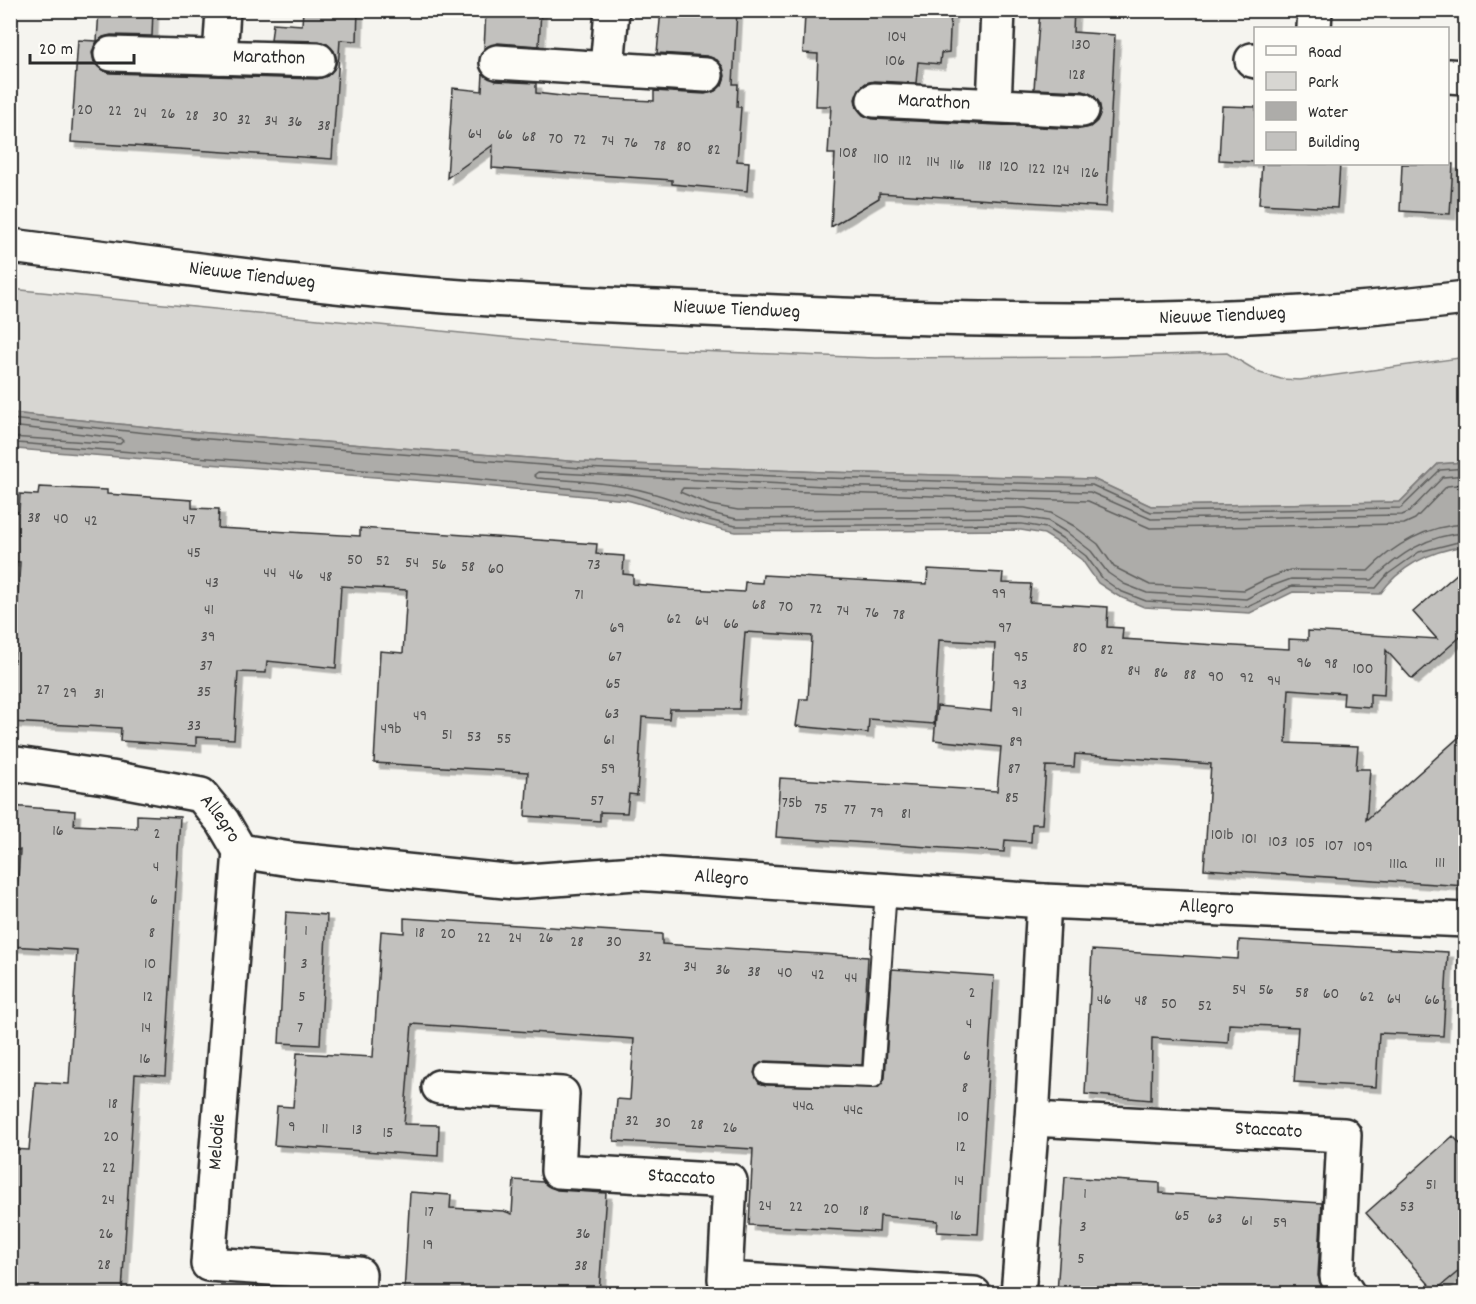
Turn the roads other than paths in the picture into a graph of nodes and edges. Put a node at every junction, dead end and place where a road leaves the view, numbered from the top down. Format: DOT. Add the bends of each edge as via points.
graph roads {
  1 [pos="223,10"];
  2 [pos="612,10"];
  3 [pos="998,10"];
  4 [pos="1315,10"];
  5 [pos="1314,27"];
  6 [pos="111,54"];
  7 [pos="220,57"];
  8 [pos="318,60"];
  9 [pos="497,63"];
  10 [pos="607,68"];
  11 [pos="706,75"];
  12 [pos="1449,76"];
  13 [pos="1465,77"];
  14 [pos="874,100"];
  15 [pos="994,105"];
  16 [pos="1082,110"];
  17 [pos="10,246"];
  18 [pos="1466,298"];
  19 [pos="10,763"];
  20 [pos="240,851"];
  21 [pos="886,889"];
  22 [pos="1044,902"];
  23 [pos="1466,920"];
  24 [pos="766,1073"];
  25 [pos="439,1087"];
  26 [pos="1032,1119"];
  27 [pos="357,1293"];
  28 [pos="974,1293"];
  29 [pos="1018,1293"];
  30 [pos="1348,1293"];
  1 -- 7 [label="street, Marathon"];
  2 -- 10 [label="street"];
  3 -- 15 [label="street, Marathon"];
  4 -- 5 [label="street"];
  6 -- 7 [label="street, Marathon"];
  7 -- 8 [label="street, Marathon"];
  9 -- 10 [label="street"];
  10 -- 11 [label="street"];
  12 -- 13 [label="street"];
  14 -- 15 [label="street, Marathon"];
  15 -- 16 [label="street, Marathon"];
  17 -- 18 [label="street, Nieuwe Tiendweg" via="433,295 864,316 1048,320 1223,316"];
  19 -- 20 [label="street, Allegro" via="201,795"];
  20 -- 21 [label="street, Allegro" via="515,882 635,873"];
  20 -- 27 [label="street, Melodie" via="208,1264 359,1274"];
  21 -- 22 [label="street, Allegro"];
  21 -- 24 [label="lane" via="873,1077"];
  22 -- 23 [label="street, Allegro"];
  22 -- 26 [label="street"];
  25 -- 28 [label="street, Staccato" via="562,1094 558,1171 730,1181 725,1279"];
  26 -- 29 [label="street"];
  26 -- 30 [label="street, Staccato" via="1344,1135 1337,1277"];
}
